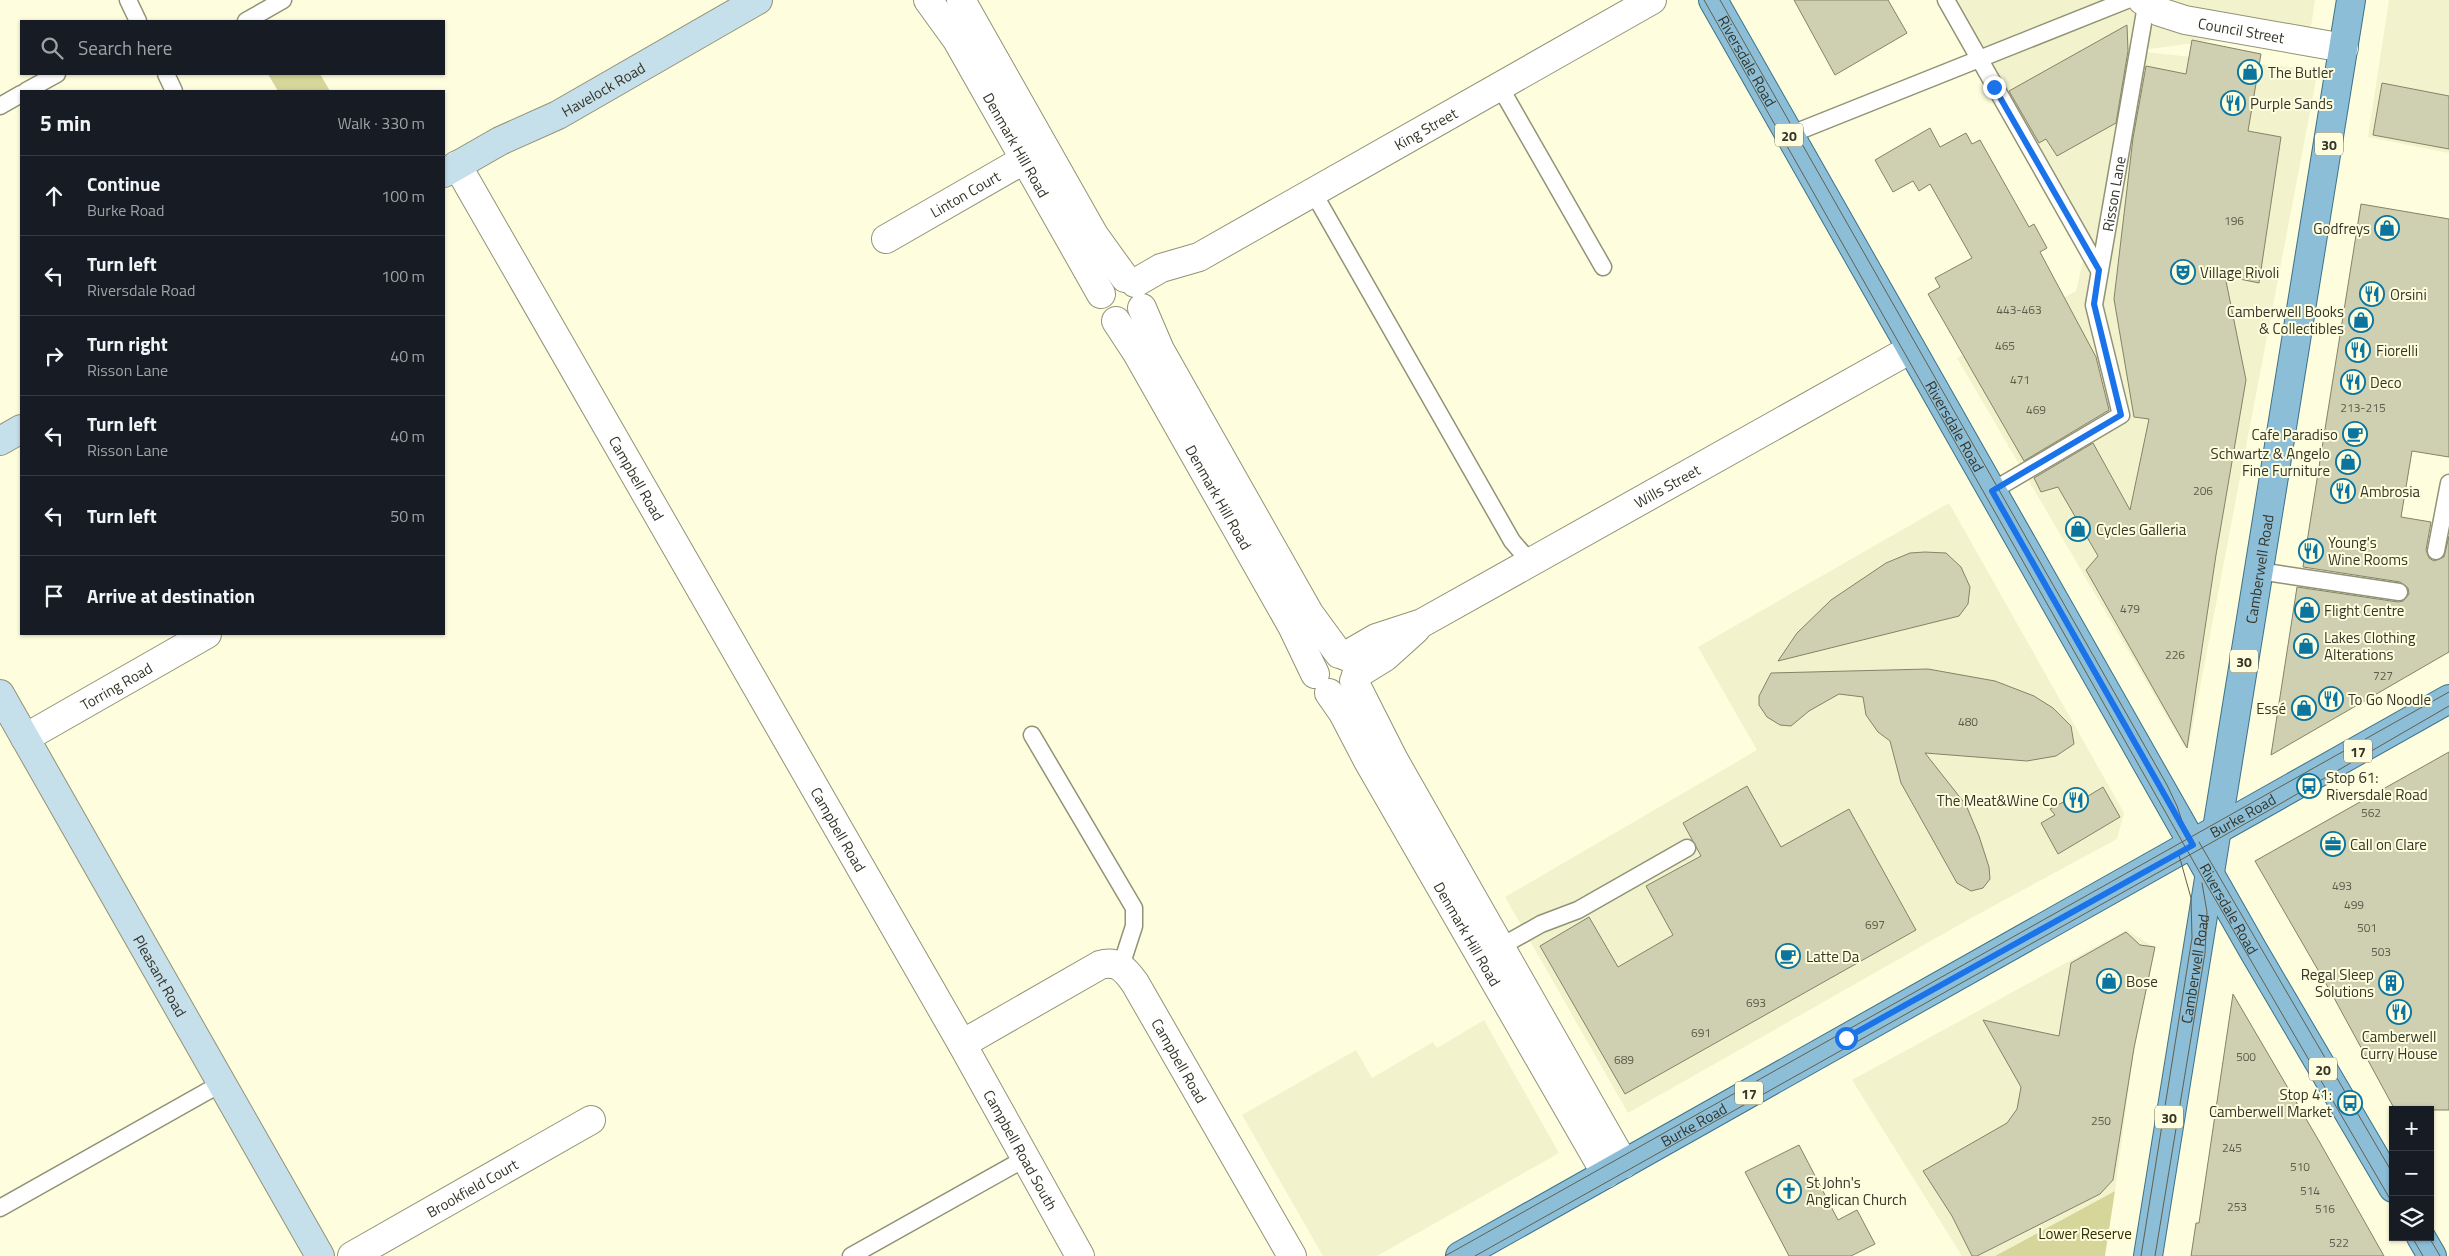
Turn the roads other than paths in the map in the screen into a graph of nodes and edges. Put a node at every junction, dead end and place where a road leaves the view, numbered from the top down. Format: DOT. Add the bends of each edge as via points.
graph roads {
  1 [pos="128,0"];
  2 [pos="283,0"];
  3 [pos="758,0"];
  4 [pos="928,0"];
  5 [pos="962,0"];
  6 [pos="1652,0"];
  7 [pos="1713,0"];
  8 [pos="1946,0"];
  9 [pos="2351,0"];
  10 [pos="2140,1"];
  11 [pos="138,20"];
  12 [pos="248,20"];
  13 [pos="2344,48"];
  14 [pos="1979,59"];
  15 [pos="55,75"];
  16 [pos="166,75"];
  17 [pos="1500,87"];
  18 [pos="28,90"];
  19 [pos="174,90"];
  20 [pos="20,95"];
  21 [pos="0,106"];
  22 [pos="1789,135"];
  23 [pos="1035,154"];
  24 [pos="451,169"];
  25 [pos="1313,192"];
  26 [pos="886,239"];
  27 [pos="1603,266"];
  28 [pos="2099,270"];
  29 [pos="1136,292"];
  30 [pos="1100,294"];
  31 [pos="1116,322"];
  32 [pos="1911,349"];
  33 [pos="20,429"];
  34 [pos="0,441"];
  35 [pos="2449,483"];
  36 [pos="1992,491"];
  37 [pos="2436,551"];
  38 [pos="1531,563"];
  39 [pos="2259,571"];
  40 [pos="2399,592"];
  41 [pos="205,635"];
  42 [pos="1348,667"];
  43 [pos="1322,684"];
  44 [pos="0,694"];
  45 [pos="2449,699"];
  46 [pos="1032,735"];
  47 [pos="25,738"];
  48 [pos="2218,830"];
  49 [pos="2193,845"];
  50 [pos="1687,848"];
  51 [pos="2210,876"];
  52 [pos="1491,953"];
  53 [pos="1121,966"];
  54 [pos="962,1044"];
  55 [pos="222,1083"];
  56 [pos="591,1120"];
  57 [pos="1026,1158"];
  58 [pos="1615,1169"];
  59 [pos="2389,1181"];
  60 [pos="0,1208"];
  61 [pos="2423,1241"];
  62 [pos="320,1256"];
  63 [pos="352,1256"];
  64 [pos="851,1256"];
  65 [pos="1080,1256"];
  66 [pos="1292,1256"];
  67 [pos="1460,1256"];
  68 [pos="2148,1256"];
  69 [pos="2432,1256"];
  1 -- 11 [label="lane"];
  2 -- 12 [label="lane"];
  3 -- 24 [label="street, Havelock Road" via="558,114 500,141"];
  4 -- 23 [label="street, Denmark Hill Road"];
  5 -- 23 [label="street, Denmark Hill Road"];
  6 -- 17 [label="street, King Street"];
  7 -- 22 [label="main road, Riversdale Road / 20"];
  8 -- 14 [label="lane"];
  9 -- 13 [label="main road, Camberwell Road / 30"];
  10 -- 13 [label="street, Council Street" via="2185,20"];
  10 -- 14 [label="lane"];
  10 -- 28 [label="lane, Risson Lane"];
  13 -- 39 [label="main road, Camberwell Road / 30"];
  14 -- 22 [label="lane"];
  14 -- 28 [label="lane"];
  15 -- 18 [label="lane"];
  16 -- 19 [label="lane"];
  17 -- 25 [label="street, King Street"];
  17 -- 27 [label="lane"];
  20 -- 21 [label="lane"];
  22 -- 32 [label="main road, Riversdale Road / 20"];
  23 -- 26 [label="street, Linton Court"];
  23 -- 29 [label="street, Denmark Hill Road"];
  23 -- 30 [label="street, Denmark Hill Road"];
  24 -- 54 [label="street, Campbell Road"];
  25 -- 29 [label="street, King Street" via="1198,257 1161,268"];
  25 -- 38 [label="lane" via="1512,541"];
  28 -- 36 [label="lane, Risson Lane" via="2094,304 2121,415"];
  29 -- 30 [label="street" via="1109,282"];
  29 -- 31 [label="street" via="1132,320"];
  29 -- 42 [label="street, Denmark Hill Road" via="1160,350 1309,612"];
  30 -- 31 [label="street" via="1103,312"];
  31 -- 43 [label="street, Denmark Hill Road" via="1137,353"];
  32 -- 36 [label="main road, Riversdale Road / 20"];
  32 -- 38 [label="street, Wills Street"];
  33 -- 34 [label="street"];
  35 -- 37 [label="lane"];
  36 -- 49 [label="main road, Riversdale Road / 20"];
  38 -- 42 [label="street, Wills Street" via="1422,623 1376,638"];
  39 -- 40 [label="lane"];
  39 -- 48 [label="main road, Camberwell Road / 30"];
  41 -- 47 [label="street, Torring Road"];
  42 -- 43 [label="street" via="1346,691 1339,694"];
  42 -- 43 [label="street" via="1325,657 1319,662"];
  42 -- 52 [label="street, Denmark Hill Road"];
  43 -- 52 [label="street, Denmark Hill Road"];
  44 -- 47 [label="street, Pleasant Road"];
  45 -- 48 [label="main road, Burke Road / 17"];
  46 -- 53 [label="lane" via="1134,908 1134,926"];
  47 -- 55 [label="street, Pleasant Road"];
  48 -- 49 [label="main road, Burke Road / 17"];
  48 -- 51 [label="main road, Camberwell Road / 30"];
  49 -- 51 [label="main road, Riversdale Road / 20"];
  49 -- 58 [label="main road, Burke Road / 17"];
  50 -- 52 [label="lane" via="1578,910 1541,924"];
  51 -- 59 [label="main road, Riversdale Road / 20"];
  51 -- 68 [label="main road, Camberwell Road / 30"];
  52 -- 58 [label="street, Denmark Hill Road"];
  53 -- 54 [label="street" via="1108,963 1100,966"];
  53 -- 66 [label="street, Campbell Road" via="1135,983"];
  54 -- 57 [label="street, Campbell Road South"];
  55 -- 60 [label="lane"];
  55 -- 62 [label="street, Pleasant Road"];
  56 -- 63 [label="street, Brookfield Court"];
  57 -- 64 [label="lane"];
  57 -- 65 [label="street, Campbell Road South"];
  58 -- 67 [label="main road, Burke Road / 17"];
  61 -- 69 [label="main road"];
}
